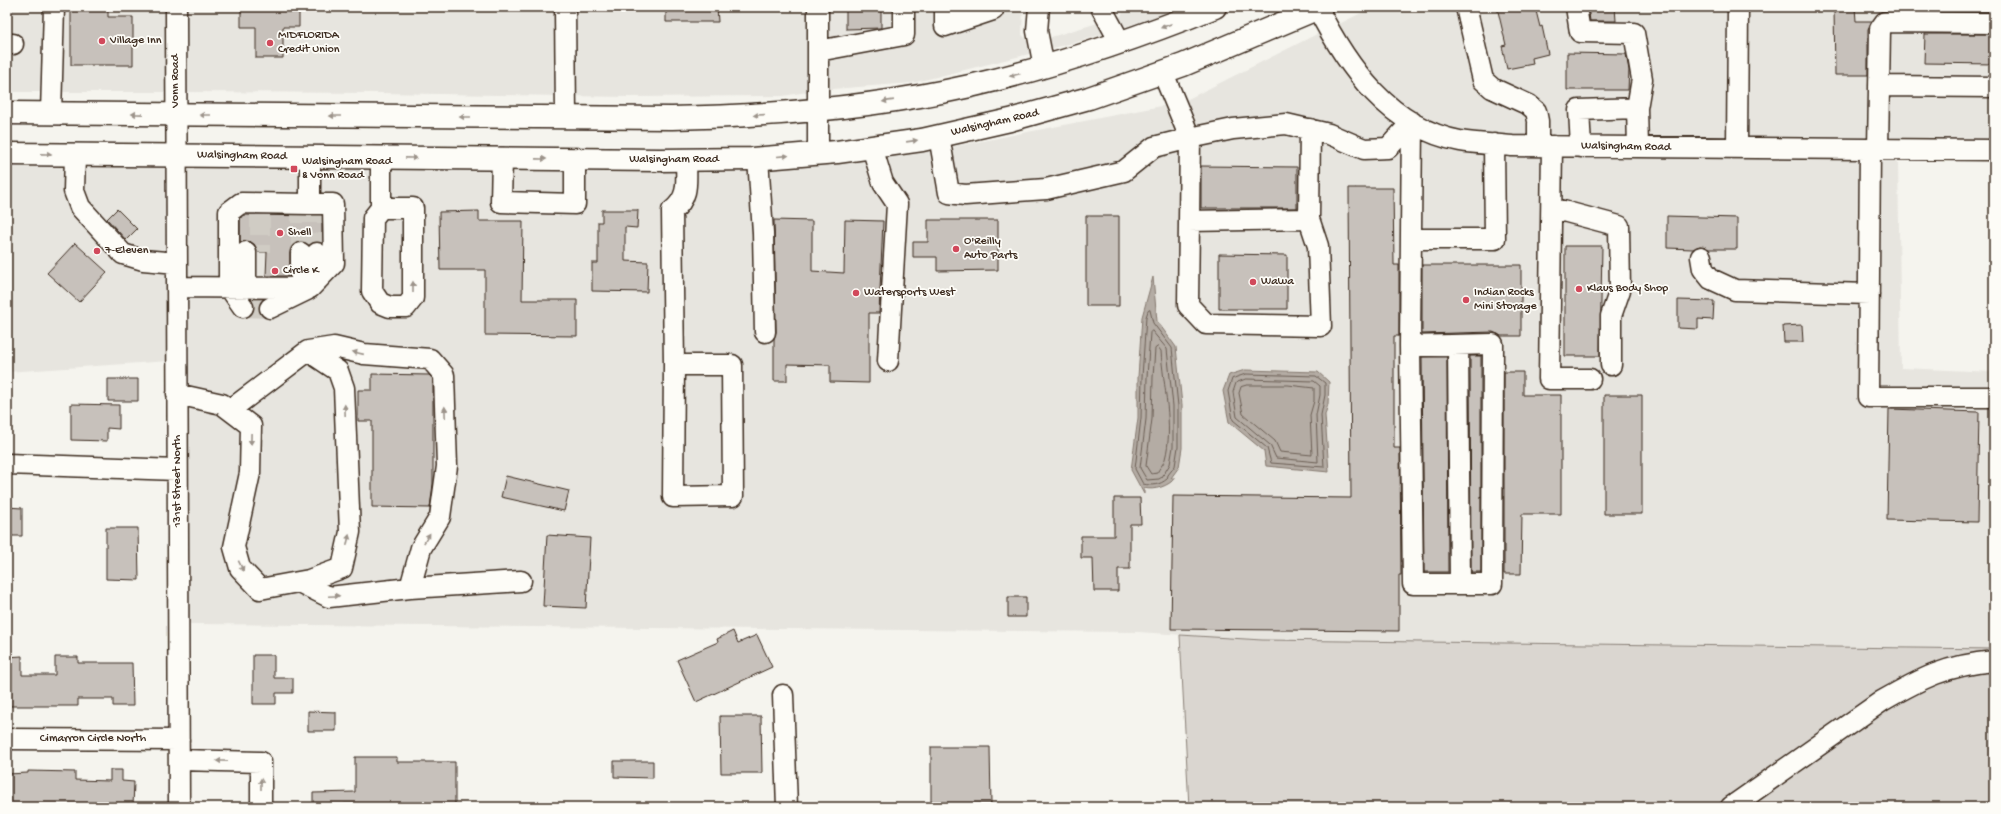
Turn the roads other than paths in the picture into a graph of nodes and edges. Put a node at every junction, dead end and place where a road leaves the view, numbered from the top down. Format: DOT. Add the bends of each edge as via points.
graph roads {
  1 [pos="54,7"];
  2 [pos="176,7"];
  3 [pos="565,7"];
  4 [pos="818,7"];
  5 [pos="904,7"];
  6 [pos="945,7"];
  7 [pos="993,7"];
  8 [pos="1038,7"];
  9 [pos="1102,7"];
  10 [pos="1215,7"];
  11 [pos="1466,7"];
  12 [pos="1576,7"];
  13 [pos="1738,7"];
  14 [pos="1318,8"];
  15 [pos="1994,23"];
  16 [pos="1120,42"];
  17 [pos="818,51"];
  18 [pos="1044,67"];
  19 [pos="1163,72"];
  20 [pos="1879,86"];
  21 [pos="1994,87"];
  22 [pos="1637,108"];
  23 [pos="817,110"];
  24 [pos="7,113"];
  25 [pos="52,113"];
  26 [pos="176,114"];
  27 [pos="566,117"];
  28 [pos="1412,122"];
  29 [pos="1310,129"];
  30 [pos="939,136"];
  31 [pos="1190,138"];
  32 [pos="1494,144"];
  33 [pos="1545,146"];
  34 [pos="872,147"];
  35 [pos="1581,147"];
  36 [pos="1638,147"];
  37 [pos="1737,148"];
  38 [pos="1874,149"];
  39 [pos="1994,150"];
  40 [pos="818,153"];
  41 [pos="7,154"];
  42 [pos="75,155"];
  43 [pos="176,156"];
  44 [pos="310,157"];
  45 [pos="381,157"];
  46 [pos="502,158"];
  47 [pos="758,158"];
  48 [pos="575,160"];
  49 [pos="686,160"];
  50 [pos="310,208"];
  51 [pos="381,208"];
  52 [pos="1552,208"];
  53 [pos="1309,219"];
  54 [pos="1189,221"];
  55 [pos="1411,239"];
  56 [pos="253,252"];
  57 [pos="309,253"];
  58 [pos="1701,257"];
  59 [pos="176,263"];
  60 [pos="310,285"];
  61 [pos="177,287"];
  62 [pos="245,287"];
  63 [pos="1869,294"];
  64 [pos="243,307"];
  65 [pos="270,308"];
  66 [pos="765,332"];
  67 [pos="1458,345"];
  68 [pos="1410,346"];
  69 [pos="308,351"];
  70 [pos="888,361"];
  71 [pos="674,365"];
  72 [pos="1611,365"];
  73 [pos="1590,379"];
  74 [pos="177,394"];
  75 [pos="1994,397"];
  76 [pos="230,410"];
  77 [pos="7,464"];
  78 [pos="178,470"];
  79 [pos="521,581"];
  80 [pos="298,582"];
  81 [pos="1460,584"];
  82 [pos="410,588"];
  83 [pos="1994,661"];
  84 [pos="783,695"];
  85 [pos="7,739"];
  86 [pos="179,740"];
  87 [pos="179,760"];
  88 [pos="179,807"];
  89 [pos="261,807"];
  90 [pos="787,807"];
  91 [pos="1731,807"];
  1 -- 25 [label="street"];
  2 -- 26 [label="street, Vonn Road"];
  3 -- 27 [label="street"];
  4 -- 17 [label="street"];
  5 -- 17 [label="street" via="904,35"];
  6 -- 7 [label="street" via="945,26 993,10"];
  8 -- 18 [label="street" via="1037,31"];
  9 -- 16 [label="street"];
  10 -- 16 [label="main road, one-way"];
  11 -- 33 [label="street" via="1483,80 1492,88 1529,105 1536,112"];
  12 -- 22 [label="street" via="1580,32 1634,33 1642,79"];
  13 -- 37 [label="street"];
  14 -- 19 [label="main road, Walsingham Road"];
  14 -- 28 [label="street, Walsingham Road" via="1360,79 1389,107"];
  15 -- 20 [label="street" via="1885,22 1880,29"];
  16 -- 18 [label="main road"];
  17 -- 23 [label="street"];
  18 -- 23 [label="main road, one-way" via="970,86 896,100"];
  19 -- 30 [label="main road, Walsingham Road" via="1090,98"];
  19 -- 31 [label="street"];
  20 -- 21 [label="street"];
  20 -- 38 [label="street"];
  22 -- 35 [label="street" via="1579,110"];
  22 -- 36 [label="street"];
  23 -- 27 [label="main road, one-way" via="739,116"];
  23 -- 40 [label="street"];
  24 -- 25 [label="main road"];
  26 -- 25 [label="main road, one-way"];
  27 -- 26 [label="main road, one-way"];
  26 -- 43 [label="street, Vonn Road"];
  28 -- 29 [label="street" via="1388,148 1364,149"];
  28 -- 32 [label="street, Walsingham Road" via="1421,128 1460,141"];
  28 -- 55 [label="street"];
  29 -- 31 [label="street" via="1286,124 1233,129"];
  29 -- 53 [label="street"];
  30 -- 31 [label="street" via="949,193 965,195 1046,189 1124,171 1154,147"];
  34 -- 30 [label="main road, Walsingham Road, one-way"];
  31 -- 54 [label="street"];
  32 -- 33 [label="street, Walsingham Road"];
  32 -- 55 [label="street" via="1495,239"];
  33 -- 35 [label="street, Walsingham Road"];
  33 -- 52 [label="street"];
  34 -- 40 [label="main road, Walsingham Road"];
  34 -- 70 [label="street" via="883,183 897,204"];
  35 -- 36 [label="street, Walsingham Road"];
  36 -- 37 [label="street, Walsingham Road"];
  37 -- 38 [label="street, Walsingham Road"];
  38 -- 39 [label="street, Walsingham Road"];
  38 -- 63 [label="street"];
  47 -- 40 [label="main road, Walsingham Road, one-way"];
  41 -- 42 [label="main road, Walsingham Road, one-way"];
  42 -- 43 [label="main road, Walsingham Road"];
  42 -- 59 [label="street" via="74,191 80,207 123,254 143,260"];
  43 -- 44 [label="main road, Walsingham Road"];
  43 -- 59 [label="street, 131st Street North"];
  44 -- 45 [label="main road, Walsingham Road"];
  44 -- 50 [label="street"];
  45 -- 46 [label="main road, Walsingham Road, one-way"];
  45 -- 51 [label="street"];
  46 -- 48 [label="main road, Walsingham Road, one-way"];
  46 -- 48 [label="street" via="501,202 575,204"];
  47 -- 49 [label="main road, Walsingham Road"];
  47 -- 66 [label="street"];
  48 -- 49 [label="main road, Walsingham Road"];
  49 -- 71 [label="street" via="686,196 672,211"];
  50 -- 60 [label="street" via="333,204 334,263"];
  50 -- 62 [label="street" via="253,209 241,203 229,212"];
  51 -- 51 [label="street, one-way" via="372,218 372,292 380,303 390,307 406,307 414,298 414,208"];
  52 -- 72 [label="street" via="1619,226 1620,290 1611,316"];
  52 -- 73 [label="street" via="1549,379"];
  53 -- 54 [label="street"];
  53 -- 54 [label="street" via="1318,246 1322,326 1206,324 1188,305"];
  55 -- 68 [label="street"];
  56 -- 62 [label="street"];
  57 -- 60 [label="street"];
  58 -- 63 [label="street" via="1703,270 1711,279 1735,290"];
  59 -- 61 [label="street, 131st Street North"];
  60 -- 62 [label="street"];
  60 -- 65 [label="street"];
  61 -- 62 [label="street"];
  61 -- 74 [label="street, 131st Street North"];
  62 -- 64 [label="street"];
  63 -- 75 [label="street" via="1868,397"];
  67 -- 68 [label="street"];
  67 -- 81 [label="street"];
  67 -- 81 [label="street" via="1493,344 1492,584"];
  68 -- 81 [label="street" via="1413,584"];
  69 -- 76 [label="street"];
  80 -- 69 [label="street, one-way" via="342,568 350,532 344,388 338,371"];
  82 -- 69 [label="street, one-way" via="421,548 440,517 447,466 444,375 430,359 364,354 334,347"];
  71 -- 71 [label="street" via="673,497 733,496 732,365"];
  74 -- 76 [label="street" via="222,404"];
  74 -- 78 [label="street, 131st Street North"];
  76 -- 80 [label="street, one-way" via="251,426 250,473 234,547 240,568 260,589"];
  77 -- 78 [label="street"];
  78 -- 86 [label="street, 131st Street North"];
  79 -- 82 [label="street"];
  80 -- 82 [label="street, one-way" via="329,597"];
  83 -- 91 [label="street" via="1958,666 1930,674 1902,689"];
  84 -- 90 [label="street"];
  85 -- 86 [label="street, Cimarron Circle North"];
  86 -- 87 [label="street, 131st Street North"];
  87 -- 88 [label="street, 131st Street North"];
  89 -- 87 [label="street, one-way" via="261,762"];
}
